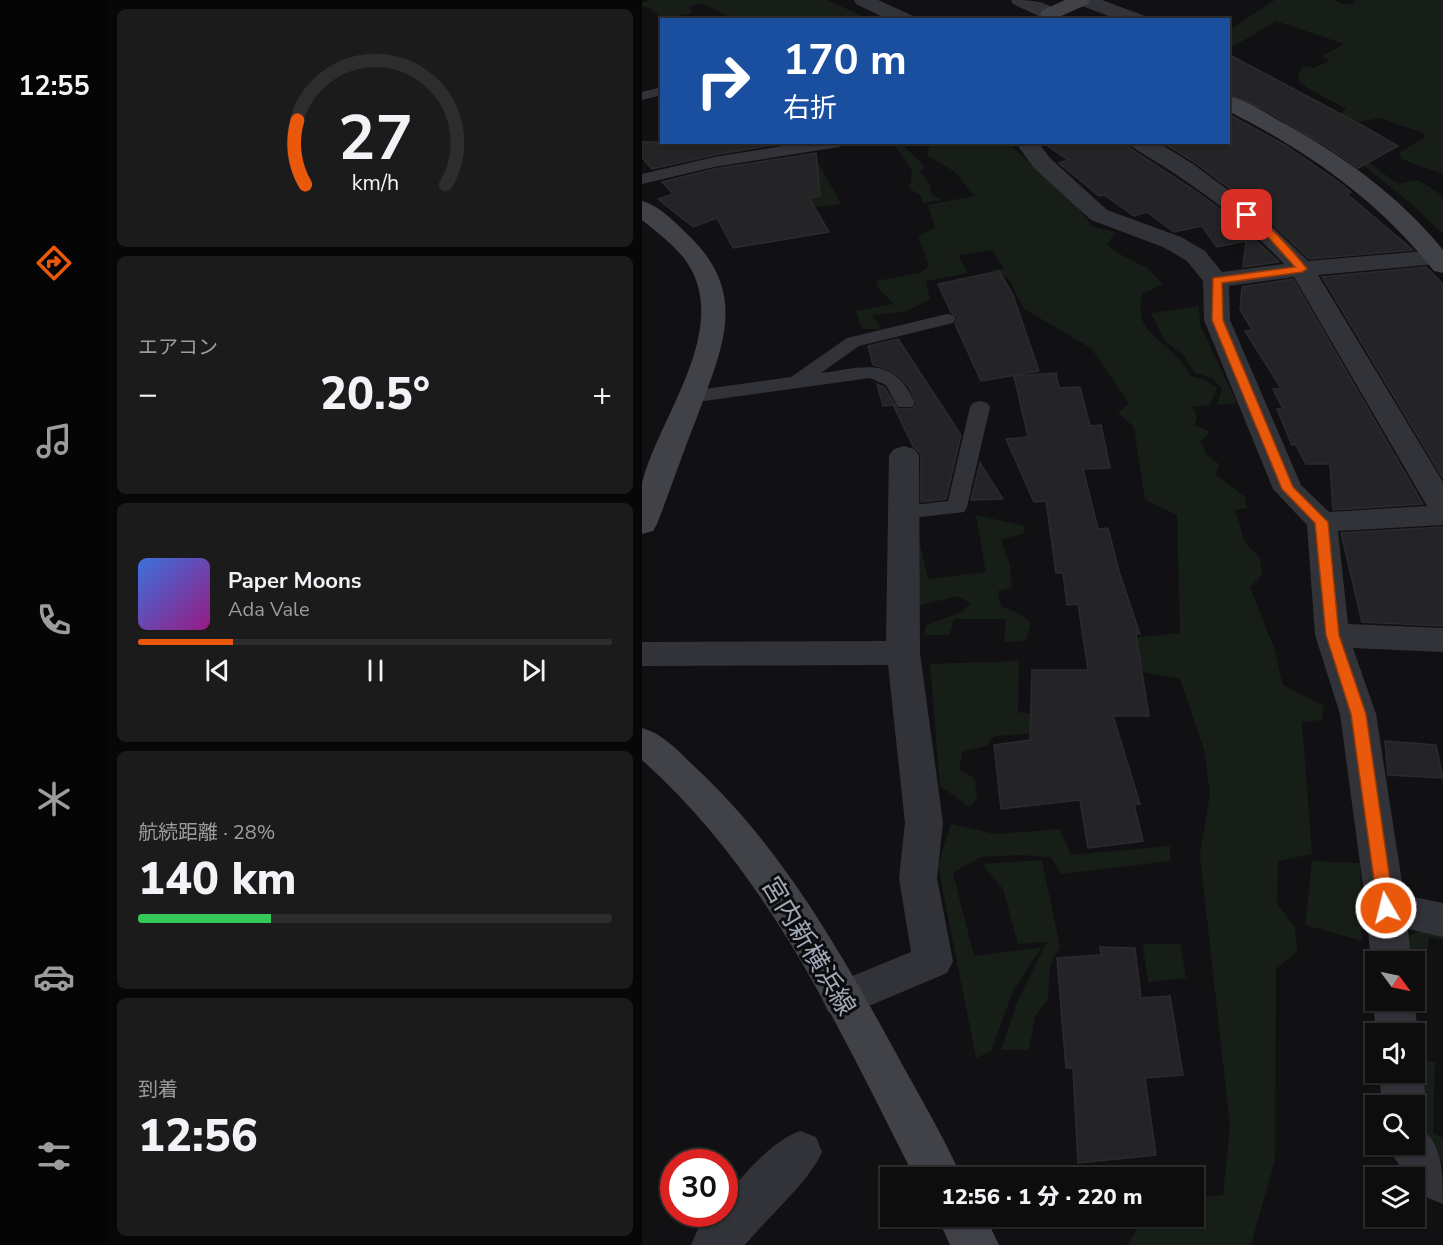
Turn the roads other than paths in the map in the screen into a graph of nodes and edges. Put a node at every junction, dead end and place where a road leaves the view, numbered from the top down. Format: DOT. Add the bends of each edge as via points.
graph roads {
  1 [pos="863,0"];
  2 [pos="1020,0"];
  3 [pos="1082,0"];
  4 [pos="1055,17"];
  5 [pos="902,18"];
  6 [pos="1132,18"];
  7 [pos="660,92"];
  8 [pos="642,96"];
  9 [pos="1230,103"];
  10 [pos="826,144"];
  11 [pos="1028,144"];
  12 [pos="1144,144"];
  13 [pos="642,179"];
  14 [pos="642,208"];
  15 [pos="1440,261"];
  16 [pos="1302,269"];
  17 [pos="1216,280"];
  18 [pos="946,319"];
  19 [pos="796,383"];
  20 [pos="690,397"];
  21 [pos="905,403"];
  22 [pos="980,407"];
  23 [pos="904,455"];
  24 [pos="1443,507"];
  25 [pos="903,512"];
  26 [pos="1443,515"];
  27 [pos="1322,522"];
  28 [pos="642,524"];
  29 [pos="1332,635"];
  30 [pos="1443,640"];
  31 [pos="903,653"];
  32 [pos="642,654"];
  33 [pos="642,741"];
  34 [pos="1386,908"];
  35 [pos="1443,920"];
  36 [pos="1390,951"];
  37 [pos="843,999"];
  38 [pos="800,1152"];
  39 [pos="1419,1155"];
  40 [pos="933,1167"];
  41 [pos="1443,1182"];
  42 [pos="966,1227"];
  43 [pos="715,1245"];
  44 [pos="975,1245"];
  1 -- 5 [label="street"];
  2 -- 4 [label="street"];
  3 -- 4 [label="street"];
  3 -- 6 [label="street"];
  7 -- 8 [label="lane"];
  9 -- 15 [label="street" via="1303,142 1343,170 1391,209"];
  10 -- 13 [label="lane" via="714,162"];
  11 -- 17 [label="street" via="1042,163 1099,214 1172,242 1196,256"];
  12 -- 16 [label="street" via="1175,162 1274,237"];
  14 -- 20 [label="street" via="695,258 713,296 714,326"];
  15 -- 16 [label="street"];
  16 -- 17 [label="street"];
  16 -- 24 [label="street"];
  17 -- 27 [label="street" via="1217,320 1288,489"];
  18 -- 19 [label="lane" via="853,342"];
  19 -- 20 [label="lane"];
  19 -- 21 [label="lane" via="870,372 896,382"];
  20 -- 28 [label="street"];
  22 -- 25 [label="lane" via="957,507"];
  23 -- 25 [label="street"];
  25 -- 31 [label="street"];
  26 -- 27 [label="street"];
  27 -- 29 [label="street"];
  29 -- 30 [label="street"];
  29 -- 34 [label="street" via="1358,714"];
  31 -- 32 [label="street"];
  31 -- 37 [label="street" via="924,823 918,878 933,961"];
  33 -- 37 [label="street, 宮内新横浜線" via="718,811 782,895"];
  34 -- 35 [label="street"];
  34 -- 36 [label="street"];
  37 -- 40 [label="street, 宮内新横浜線"];
  38 -- 43 [label="street"];
  39 -- 41 [label="street"];
  42 -- 44 [label="street"];
}
